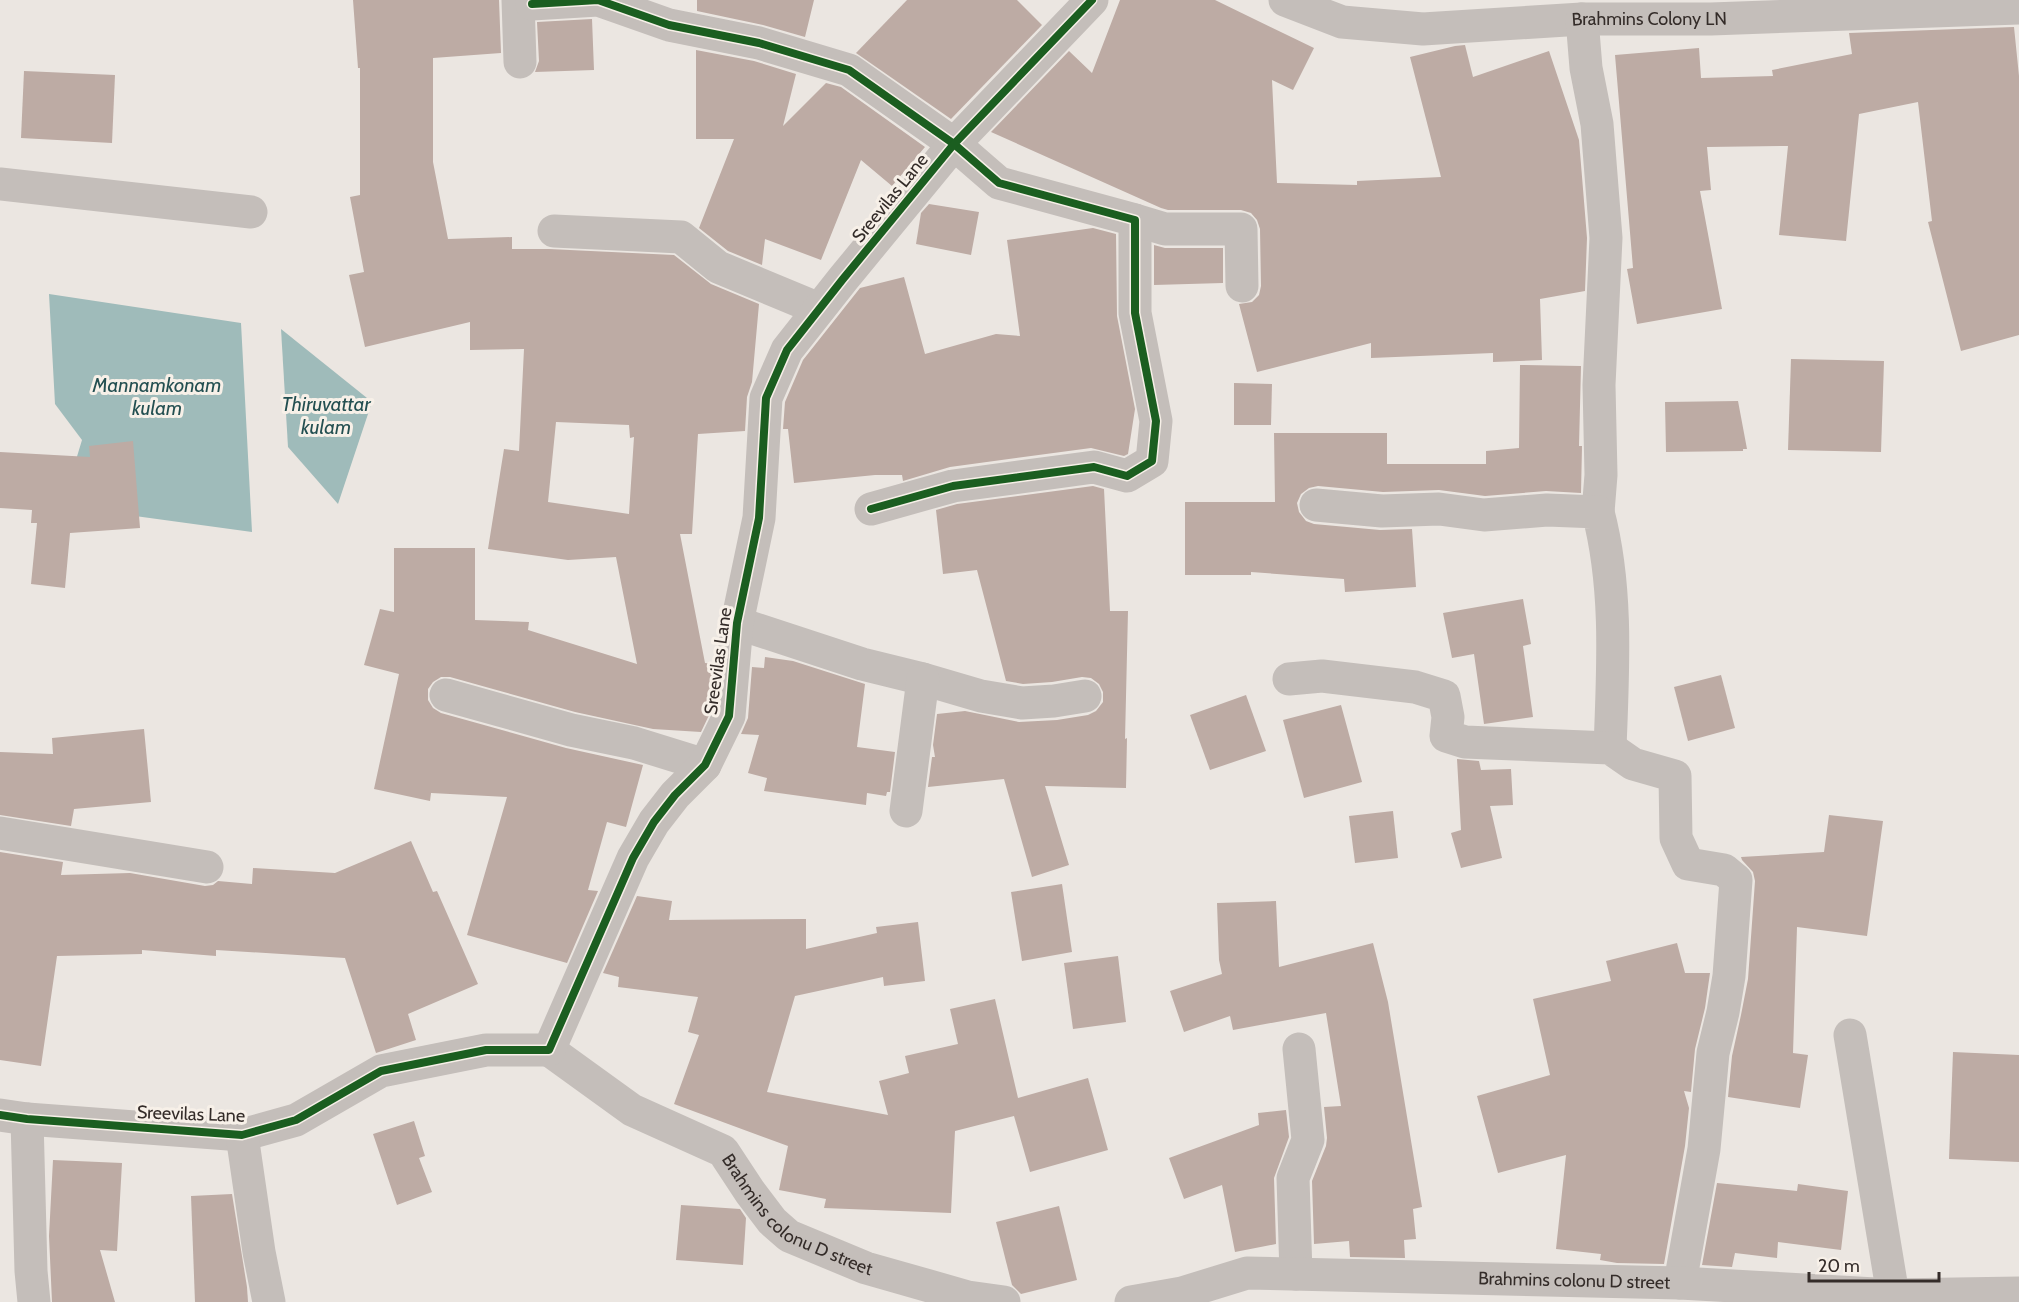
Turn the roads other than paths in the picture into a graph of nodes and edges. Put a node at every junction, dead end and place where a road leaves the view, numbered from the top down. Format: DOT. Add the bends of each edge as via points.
graph roads {
  1 [pos="1285,0"];
  2 [pos="525,2"];
  3 [pos="1085,2"];
  4 [pos="2019,8"];
  5 [pos="1582,19"];
  6 [pos="520,62"];
  7 [pos="954,144"];
  8 [pos="0,184"];
  9 [pos="251,212"];
  10 [pos="1136,220"];
  11 [pos="554,231"];
  12 [pos="1242,286"];
  13 [pos="819,309"];
  14 [pos="1316,506"];
  15 [pos="872,509"];
  16 [pos="1598,512"];
  17 [pos="737,623"];
  18 [pos="923,679"];
  19 [pos="1289,679"];
  20 [pos="446,695"];
  21 [pos="1085,696"];
  22 [pos="1610,748"];
  23 [pos="705,765"];
  24 [pos="906,811"];
  25 [pos="0,832"];
  26 [pos="207,867"];
  27 [pos="1850,1035"];
  28 [pos="1299,1049"];
  29 [pos="549,1050"];
  30 [pos="13,1117"];
  31 [pos="242,1135"];
  32 [pos="1296,1274"];
  33 [pos="1680,1283"];
  34 [pos="2019,1293"];
  35 [pos="1893,1295"];
  36 [pos="34,1302"];
  37 [pos="269,1302"];
  38 [pos="1004,1302"];
  39 [pos="1131,1302"];
  1 -- 5 [label="street, Brahmins Colony LN" via="1342,22 1423,29"];
  2 -- 6 [label="street"];
  2 -- 7 [label="street" via="598,0 669,25 759,43 849,70"];
  3 -- 7 [label="street, Sreevilas Lane"];
  4 -- 5 [label="street, Brahmins Colony LN" via="1711,19"];
  5 -- 16 [label="street" via="1597,124 1606,238"];
  7 -- 10 [label="street" via="999,183"];
  7 -- 13 [label="street, Sreevilas Lane"];
  8 -- 9 [label="street"];
  10 -- 12 [label="street" via="1165,230 1241,229"];
  10 -- 15 [label="street" via="1135,313 1155,421 1152,461 1127,476 1094,467 1070,470 953,486"];
  11 -- 13 [label="street" via="681,237 718,267"];
  13 -- 17 [label="street, Sreevilas Lane" via="788,350 766,398 759,518"];
  14 -- 16 [label="street" via="1382,511 1439,509 1484,515 1547,510"];
  16 -- 22 [label="street" via="1606,541 1612,613"];
  17 -- 18 [label="street" via="862,664"];
  17 -- 23 [label="street, Sreevilas Lane" via="729,716"];
  18 -- 21 [label="street" via="1022,703"];
  18 -- 24 [label="street"];
  19 -- 22 [label="street" via="1322,676 1415,687 1444,696 1446,736 1465,742"];
  20 -- 23 [label="street"];
  22 -- 33 [label="street" via="1633,764 1675,776 1676,838 1688,864 1724,870 1736,880 1729,976 1713,1053 1704,1149"];
  23 -- 29 [label="street, Sreevilas Lane" via="654,822 633,858"];
  25 -- 26 [label="street"];
  27 -- 35 [label="street"];
  28 -- 32 [label="street" via="1308,1140 1293,1178"];
  29 -- 31 [label="street, Sreevilas Lane" via="486,1050 381,1071 296,1120"];
  29 -- 38 [label="street, Brahmins colonu D street" via="632,1110 723,1151 772,1221 789,1236 866,1268 968,1297"];
  30 -- 31 [label="street, Sreevilas Lane"];
  30 -- 36 [label="street"];
  31 -- 37 [label="street"];
  32 -- 33 [label="street, Brahmins colonu D street"];
  32 -- 39 [label="street, Brahmins colonu D street" via="1246,1273 1182,1293"];
  33 -- 35 [label="street, Brahmins colonu D street"];
  34 -- 35 [label="street, Brahmins colonu D street"];
}
